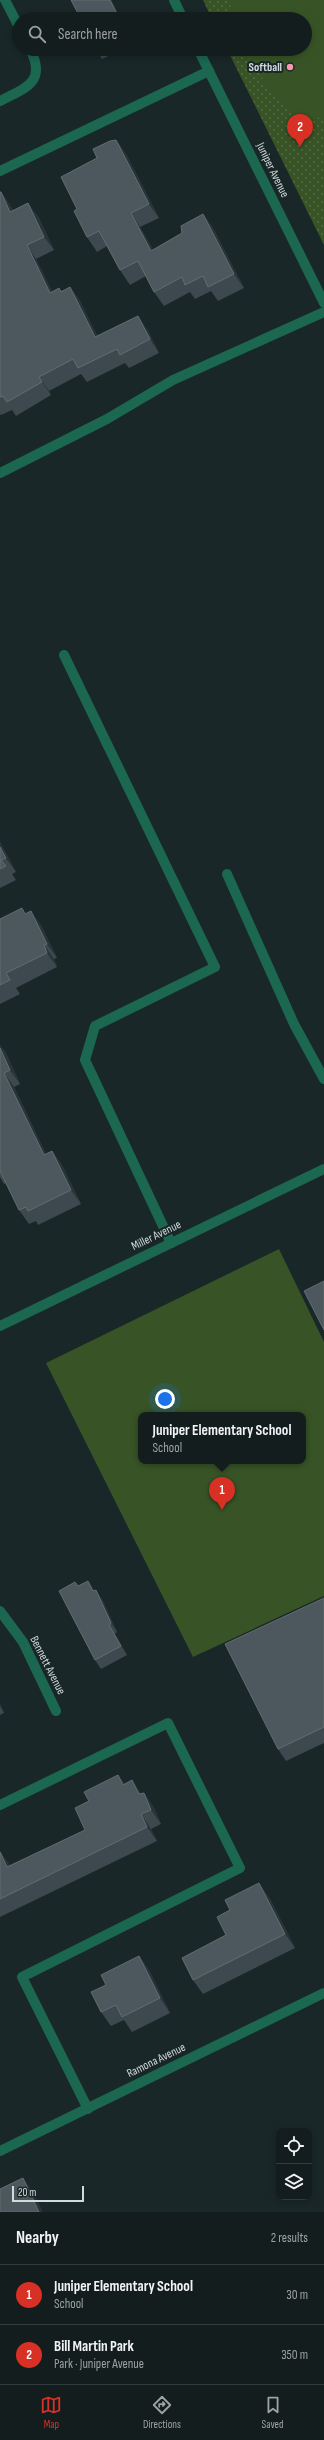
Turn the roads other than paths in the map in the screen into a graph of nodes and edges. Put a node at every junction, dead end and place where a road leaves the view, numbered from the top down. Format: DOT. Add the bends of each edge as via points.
graph roads {
  1 [pos="5,0"];
  2 [pos="174,0"];
  3 [pos="180,12"];
  4 [pos="12,14"];
  5 [pos="34,56"];
  6 [pos="202,56"];
  7 [pos="209,71"];
  8 [pos="0,102"];
  9 [pos="0,171"];
  10 [pos="324,303"];
  11 [pos="324,312"];
  12 [pos="0,473"];
  13 [pos="64,655"];
  14 [pos="227,874"];
  15 [pos="324,1079"];
  16 [pos="324,1169"];
  17 [pos="171,1243"];
  18 [pos="0,1326"];
  19 [pos="0,1611"];
  20 [pos="56,1711"];
  21 [pos="0,1805"];
  22 [pos="324,1993"];
  23 [pos="88,2109"];
  24 [pos="0,2151"];
  1 -- 4 [label="street"];
  2 -- 3 [label="street"];
  5 -- 8 [label="street" via="37,62 37,76 27,88"];
  6 -- 7 [label="street, Juniper Avenue"];
  7 -- 9 [label="street"];
  7 -- 10 [label="street, Juniper Avenue"];
  11 -- 12 [label="street" via="173,380 107,419"];
  13 -- 17 [label="street" via="215,967 95,1026 85,1060"];
  14 -- 15 [label="street" via="294,1024"];
  16 -- 17 [label="street, Miller Avenue"];
  17 -- 18 [label="street, Miller Avenue"];
  19 -- 20 [label="street, Bennett Avenue" via="23,1642"];
  21 -- 23 [label="street" via="168,1723 240,1868 22,1977"];
  22 -- 23 [label="street, Ramona Avenue"];
  23 -- 24 [label="street, Ramona Avenue"];
}
